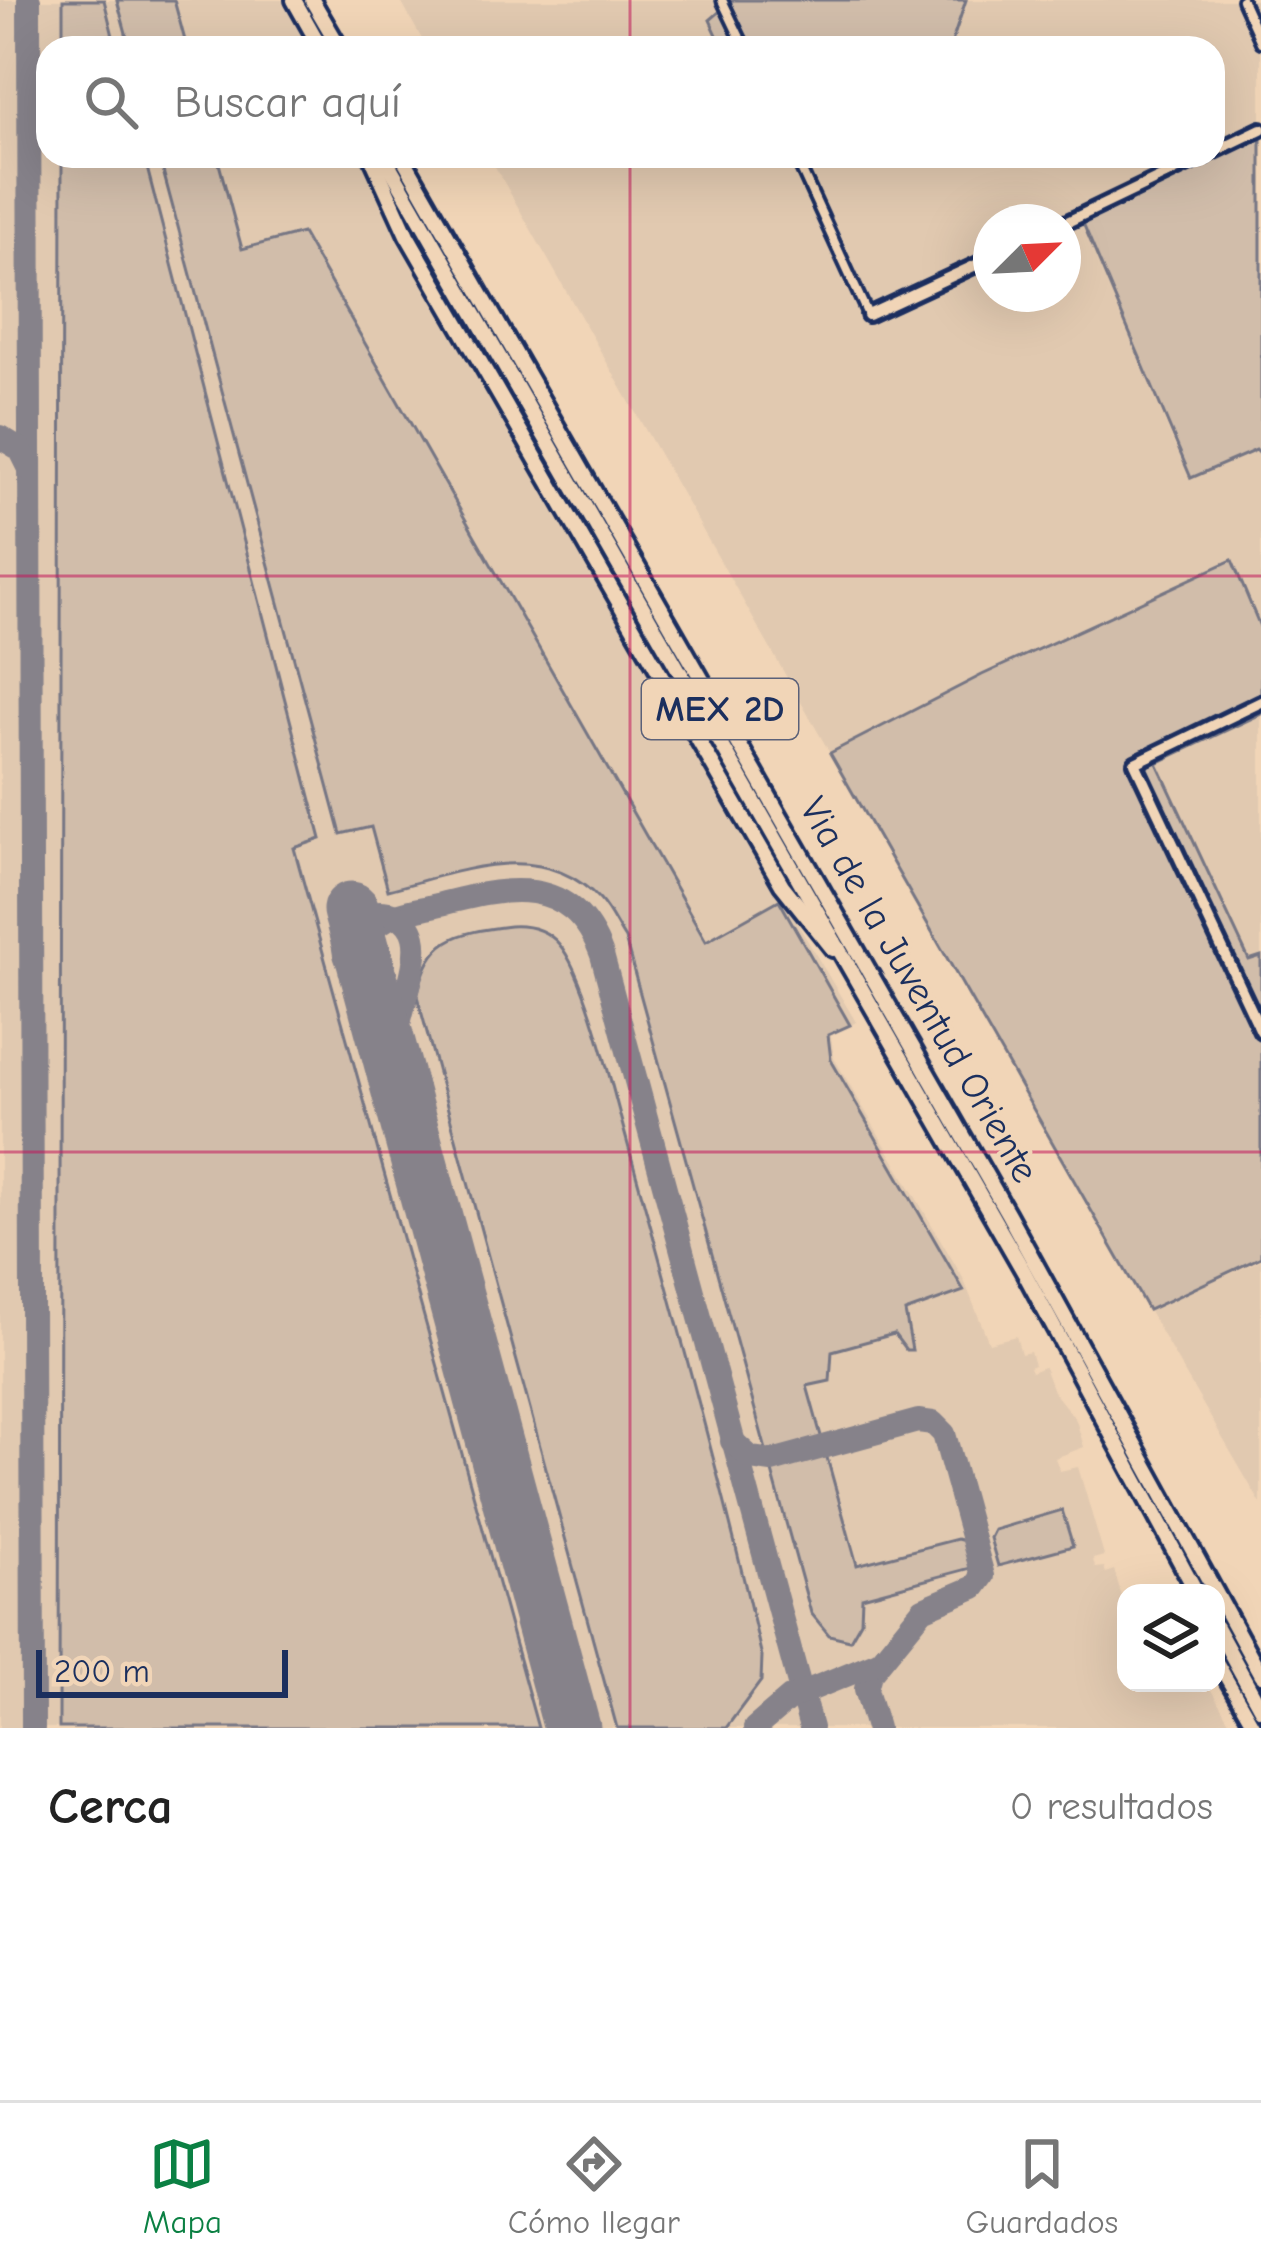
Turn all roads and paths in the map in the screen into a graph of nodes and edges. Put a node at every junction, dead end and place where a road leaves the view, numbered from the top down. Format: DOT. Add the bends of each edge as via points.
graph roads {
  1 [pos="294,0"];
  2 [pos="312,0"];
  3 [pos="722,0"];
  4 [pos="1242,0"];
  5 [pos="320,30"];
  6 [pos="320,36"];
  7 [pos="327,36"];
  8 [pos="739,36"];
  9 [pos="1261,43"];
  10 [pos="1261,128"];
  11 [pos="1225,146"];
  12 [pos="376,168"];
  13 [pos="391,168"];
  14 [pos="409,168"];
  15 [pos="801,168"];
  16 [pos="1180,168"];
  17 [pos="1081,215"];
  18 [pos="973,266"];
  19 [pos="868,315"];
  20 [pos="1261,702"];
  21 [pos="855,975"];
  22 [pos="1261,1031"];
  23 [pos="1030,1268"];
  24 [pos="1190,1584"];
  25 [pos="1225,1643"];
  26 [pos="1225,1676"];
  27 [pos="1261,1676"];
  28 [pos="1261,1709"];
  29 [pos="1255,1728"];
  1 -- 5 [label="highway"];
  2 -- 5 [label="highway"];
  3 -- 8 [label="street"];
  4 -- 9 [label="street"];
  5 -- 6 [label="highway"];
  5 -- 7 [label="highway"];
  10 -- 11 [label="street"];
  12 -- 21 [label="highway" via="407,235 770,866"];
  13 -- 21 [label="highway, Via de la Juventud Oriente / MEX 2D"];
  14 -- 23 [label="highway, Via de la Juventud Oriente / MEX 2D"];
  15 -- 19 [label="street"];
  16 -- 17 [label="street"];
  18 -- 19 [label="street"];
  20 -- 22 [label="street" via="1135,763"];
  21 -- 23 [label="highway, Via de la Juventud Oriente / MEX 2D"];
  23 -- 24 [label="highway, Via de la Juventud Oriente / MEX 2D"];
  23 -- 27 [label="highway, Via de la Juventud Oriente / MEX 2D"];
  25 -- 28 [label="highway"];
  26 -- 29 [label="main road"];
}
